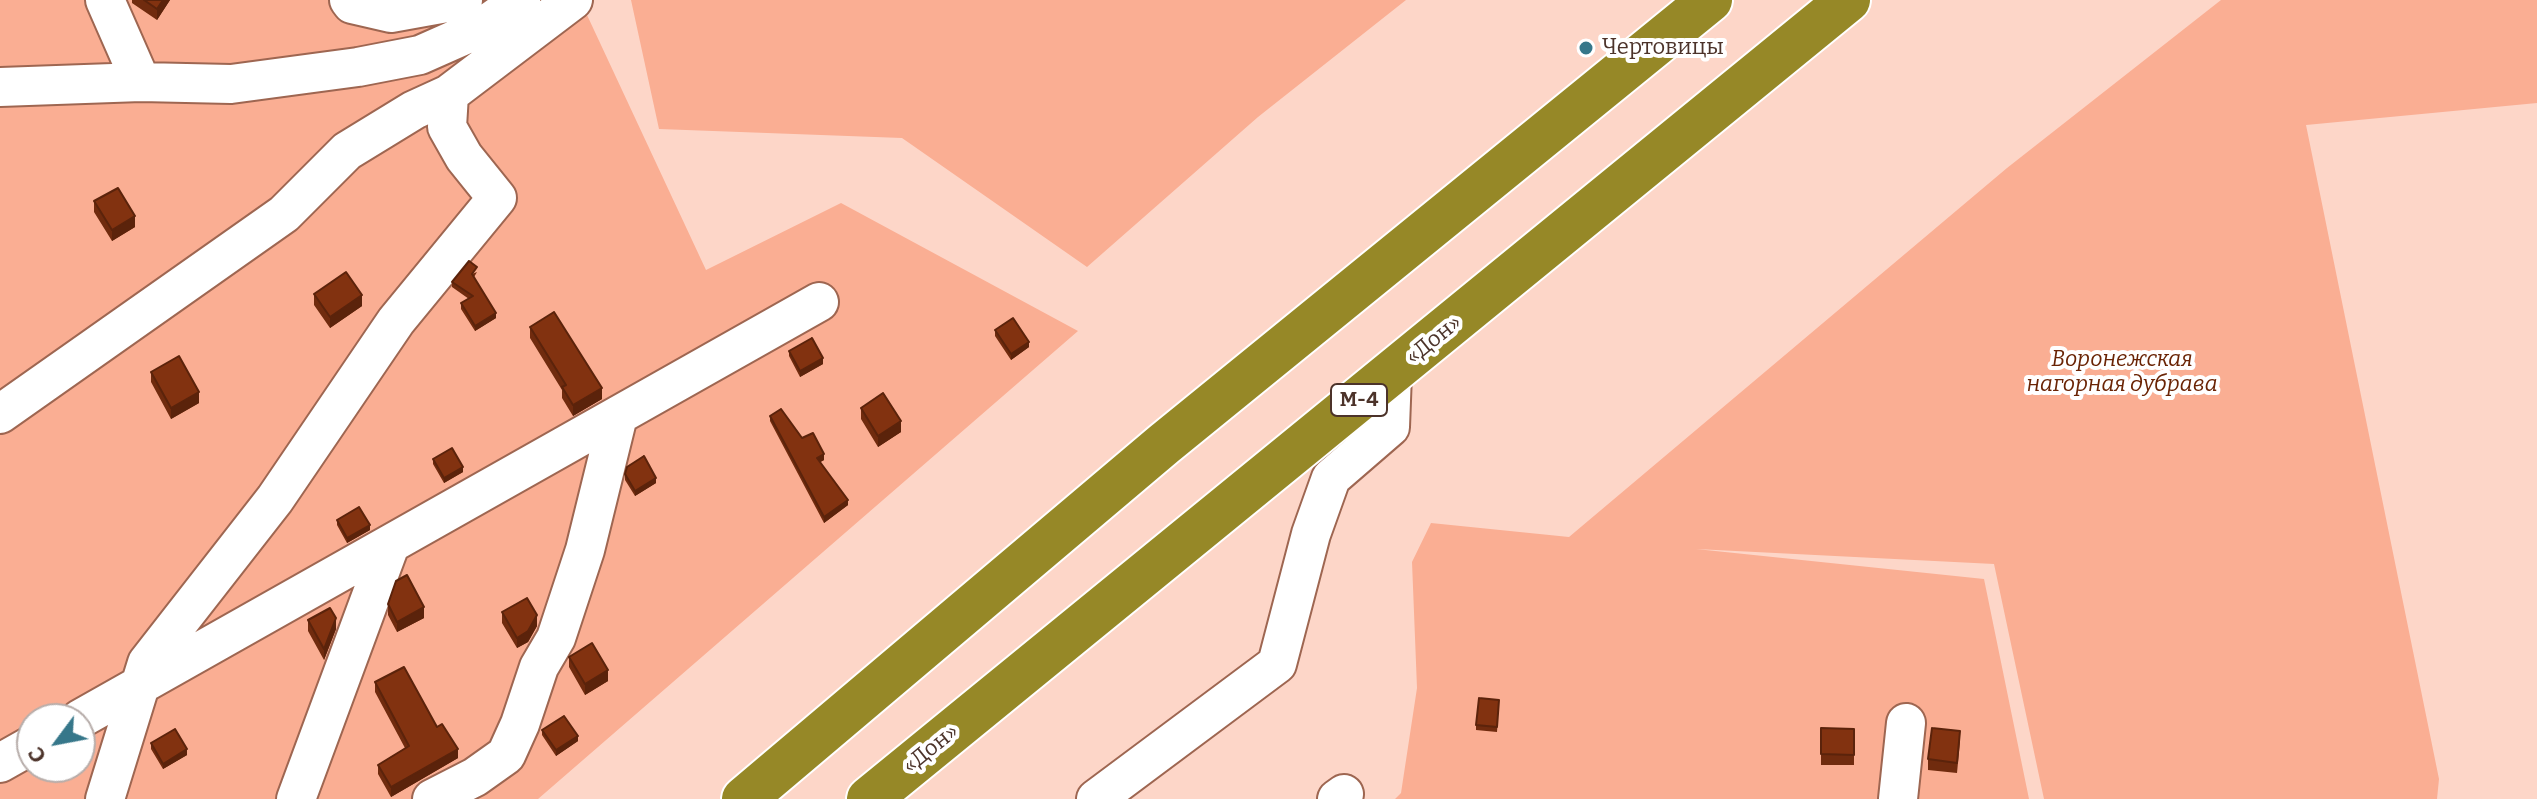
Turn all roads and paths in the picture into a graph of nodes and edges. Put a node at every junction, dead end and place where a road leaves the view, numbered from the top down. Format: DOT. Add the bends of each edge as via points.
graph roads {
  1 [pos="105,0"];
  2 [pos="349,0"];
  3 [pos="463,0"];
  4 [pos="521,0"];
  5 [pos="573,0"];
  6 [pos="1710,0"];
  7 [pos="1848,0"];
  8 [pos="141,82"];
  9 [pos="0,87"];
  10 [pos="449,94"];
  11 [pos="819,302"];
  12 [pos="1392,374"];
  13 [pos="0,414"];
  14 [pos="618,416"];
  15 [pos="390,545"];
  16 [pos="139,687"];
  17 [pos="96,710"];
  18 [pos="1906,723"];
  19 [pos="105,799"];
  20 [pos="296,799"];
  21 [pos="432,799"];
  22 [pos="744,799"];
  23 [pos="869,799"];
  24 [pos="1096,799"];
  25 [pos="1898,799"];
  1 -- 8 [label="street"];
  2 -- 3 [label="street" via="391,13"];
  4 -- 8 [label="street" via="481,28 420,55 231,84"];
  5 -- 10 [label="street"];
  6 -- 22 [label="highway" via="1164,444"];
  7 -- 12 [label="highway, «Дон» / М-4"];
  8 -- 9 [label="street"];
  10 -- 13 [label="street" via="347,151 284,214"];
  10 -- 16 [label="street" via="447,127 497,198 396,321 275,499 147,663"];
  11 -- 14 [label="street"];
  12 -- 23 [label="highway, «Дон» / М-4"];
  12 -- 24 [label="street" via="1390,427 1331,478 1277,664"];
  14 -- 15 [label="street"];
  14 -- 21 [label="street" via="585,550 556,638 539,667 506,755"];
  15 -- 16 [label="street"];
  15 -- 20 [label="street"];
  16 -- 17 [label="street"];
  16 -- 19 [label="street"];
  18 -- 25 [label="street"];
}
